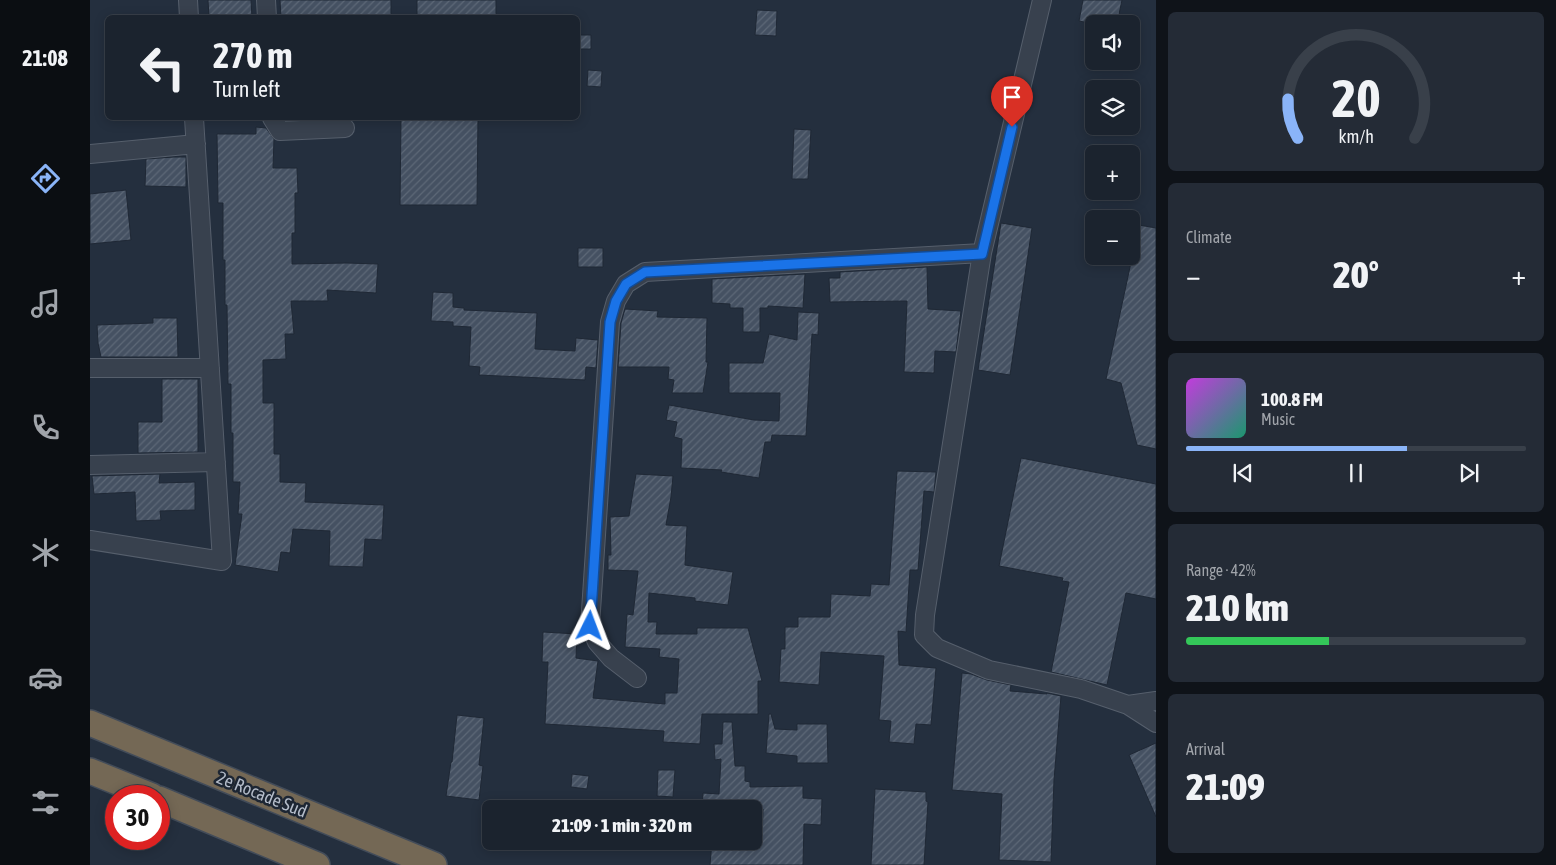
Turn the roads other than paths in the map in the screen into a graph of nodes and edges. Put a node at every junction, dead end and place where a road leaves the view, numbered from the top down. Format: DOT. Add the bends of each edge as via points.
graph roads {
  1 [pos="188,0"];
  2 [pos="266,0"];
  3 [pos="1042,0"];
  4 [pos="189,15"];
  5 [pos="267,15"];
  6 [pos="194,120"];
  7 [pos="273,120"];
  8 [pos="345,128"];
  9 [pos="196,144"];
  10 [pos="90,154"];
  11 [pos="982,254"];
  12 [pos="90,368"];
  13 [pos="210,368"];
  14 [pos="216,462"];
  15 [pos="90,465"];
  16 [pos="90,540"];
  17 [pos="637,678"];
  18 [pos="1156,701"];
  19 [pos="1128,705"];
  20 [pos="90,722"];
  21 [pos="1156,723"];
  22 [pos="90,771"];
  23 [pos="125,785"];
  24 [pos="170,804"];
  25 [pos="318,865"];
  26 [pos="434,865"];
  1 -- 4 [label="street"];
  2 -- 5 [label="street"];
  3 -- 11 [label="street"];
  6 -- 9 [label="street"];
  7 -- 8 [label="street" via="280,131"];
  9 -- 10 [label="street"];
  9 -- 13 [label="street"];
  11 -- 17 [label="street" via="645,272 626,284 616,301 610,322 590,626 606,653"];
  11 -- 19 [label="street" via="924,635 937,648 989,670 1081,689"];
  12 -- 13 [label="street"];
  13 -- 14 [label="street"];
  14 -- 15 [label="street"];
  14 -- 16 [label="street" via="222,561"];
  18 -- 19 [label="street"];
  19 -- 21 [label="street"];
  20 -- 26 [label="highway, 2e Rocade Sud"];
  22 -- 23 [label="highway"];
  24 -- 25 [label="highway"];
}
